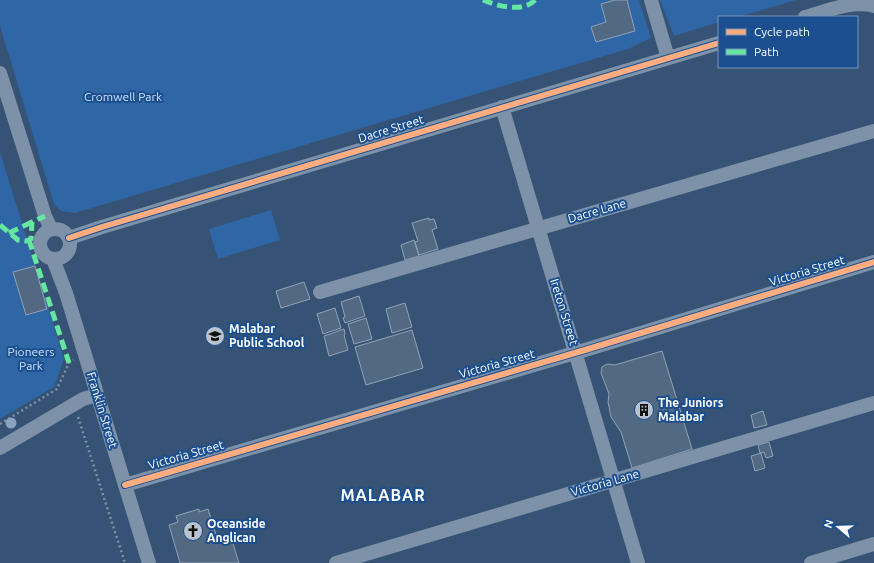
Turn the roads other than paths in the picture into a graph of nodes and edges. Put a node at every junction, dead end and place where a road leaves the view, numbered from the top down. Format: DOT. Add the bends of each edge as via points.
graph roads {
  1 [pos="651,0"];
  2 [pos="874,6"];
  3 [pos="808,16"];
  4 [pos="718,43"];
  5 [pos="668,58"];
  6 [pos="0,73"];
  7 [pos="502,107"];
  8 [pos="874,131"];
  9 [pos="538,228"];
  10 [pos="51,229"];
  11 [pos="69,238"];
  12 [pos="53,259"];
  13 [pos="874,262"];
  14 [pos="320,292"];
  15 [pos="576,352"];
  16 [pos="97,396"];
  17 [pos="874,402"];
  18 [pos="0,448"];
  19 [pos="614,481"];
  20 [pos="125,485"];
  21 [pos="874,544"];
  22 [pos="149,563"];
  23 [pos="336,563"];
  24 [pos="638,563"];
  25 [pos="811,563"];
  1 -- 5 [label="street"];
  2 -- 3 [label="street" via="846,5"];
  4 -- 5 [label="street, Dacre Street"];
  5 -- 7 [label="street, Dacre Street"];
  6 -- 10 [label="street" via="42,209"];
  7 -- 9 [label="street, Ireton Street"];
  7 -- 11 [label="street, Dacre Street"];
  8 -- 9 [label="street, Dacre Lane"];
  9 -- 14 [label="street, Dacre Lane"];
  9 -- 15 [label="street, Ireton Street"];
  10 -- 11 [label="street" via="62,230"];
  10 -- 12 [label="street" via="41,238 40,247 45,255"];
  11 -- 12 [label="street" via="68,251 62,257"];
  12 -- 16 [label="street, Franklin Street"];
  13 -- 15 [label="street, Victoria Street"];
  15 -- 19 [label="street, Ireton Street"];
  15 -- 20 [label="street, Victoria Street"];
  16 -- 18 [label="street" via="74,404"];
  16 -- 20 [label="street, Franklin Street"];
  17 -- 19 [label="street, Victoria Lane"];
  19 -- 23 [label="street, Victoria Lane"];
  19 -- 24 [label="street, Ireton Street"];
  20 -- 22 [label="street, Franklin Street"];
  21 -- 25 [label="street"];
}
